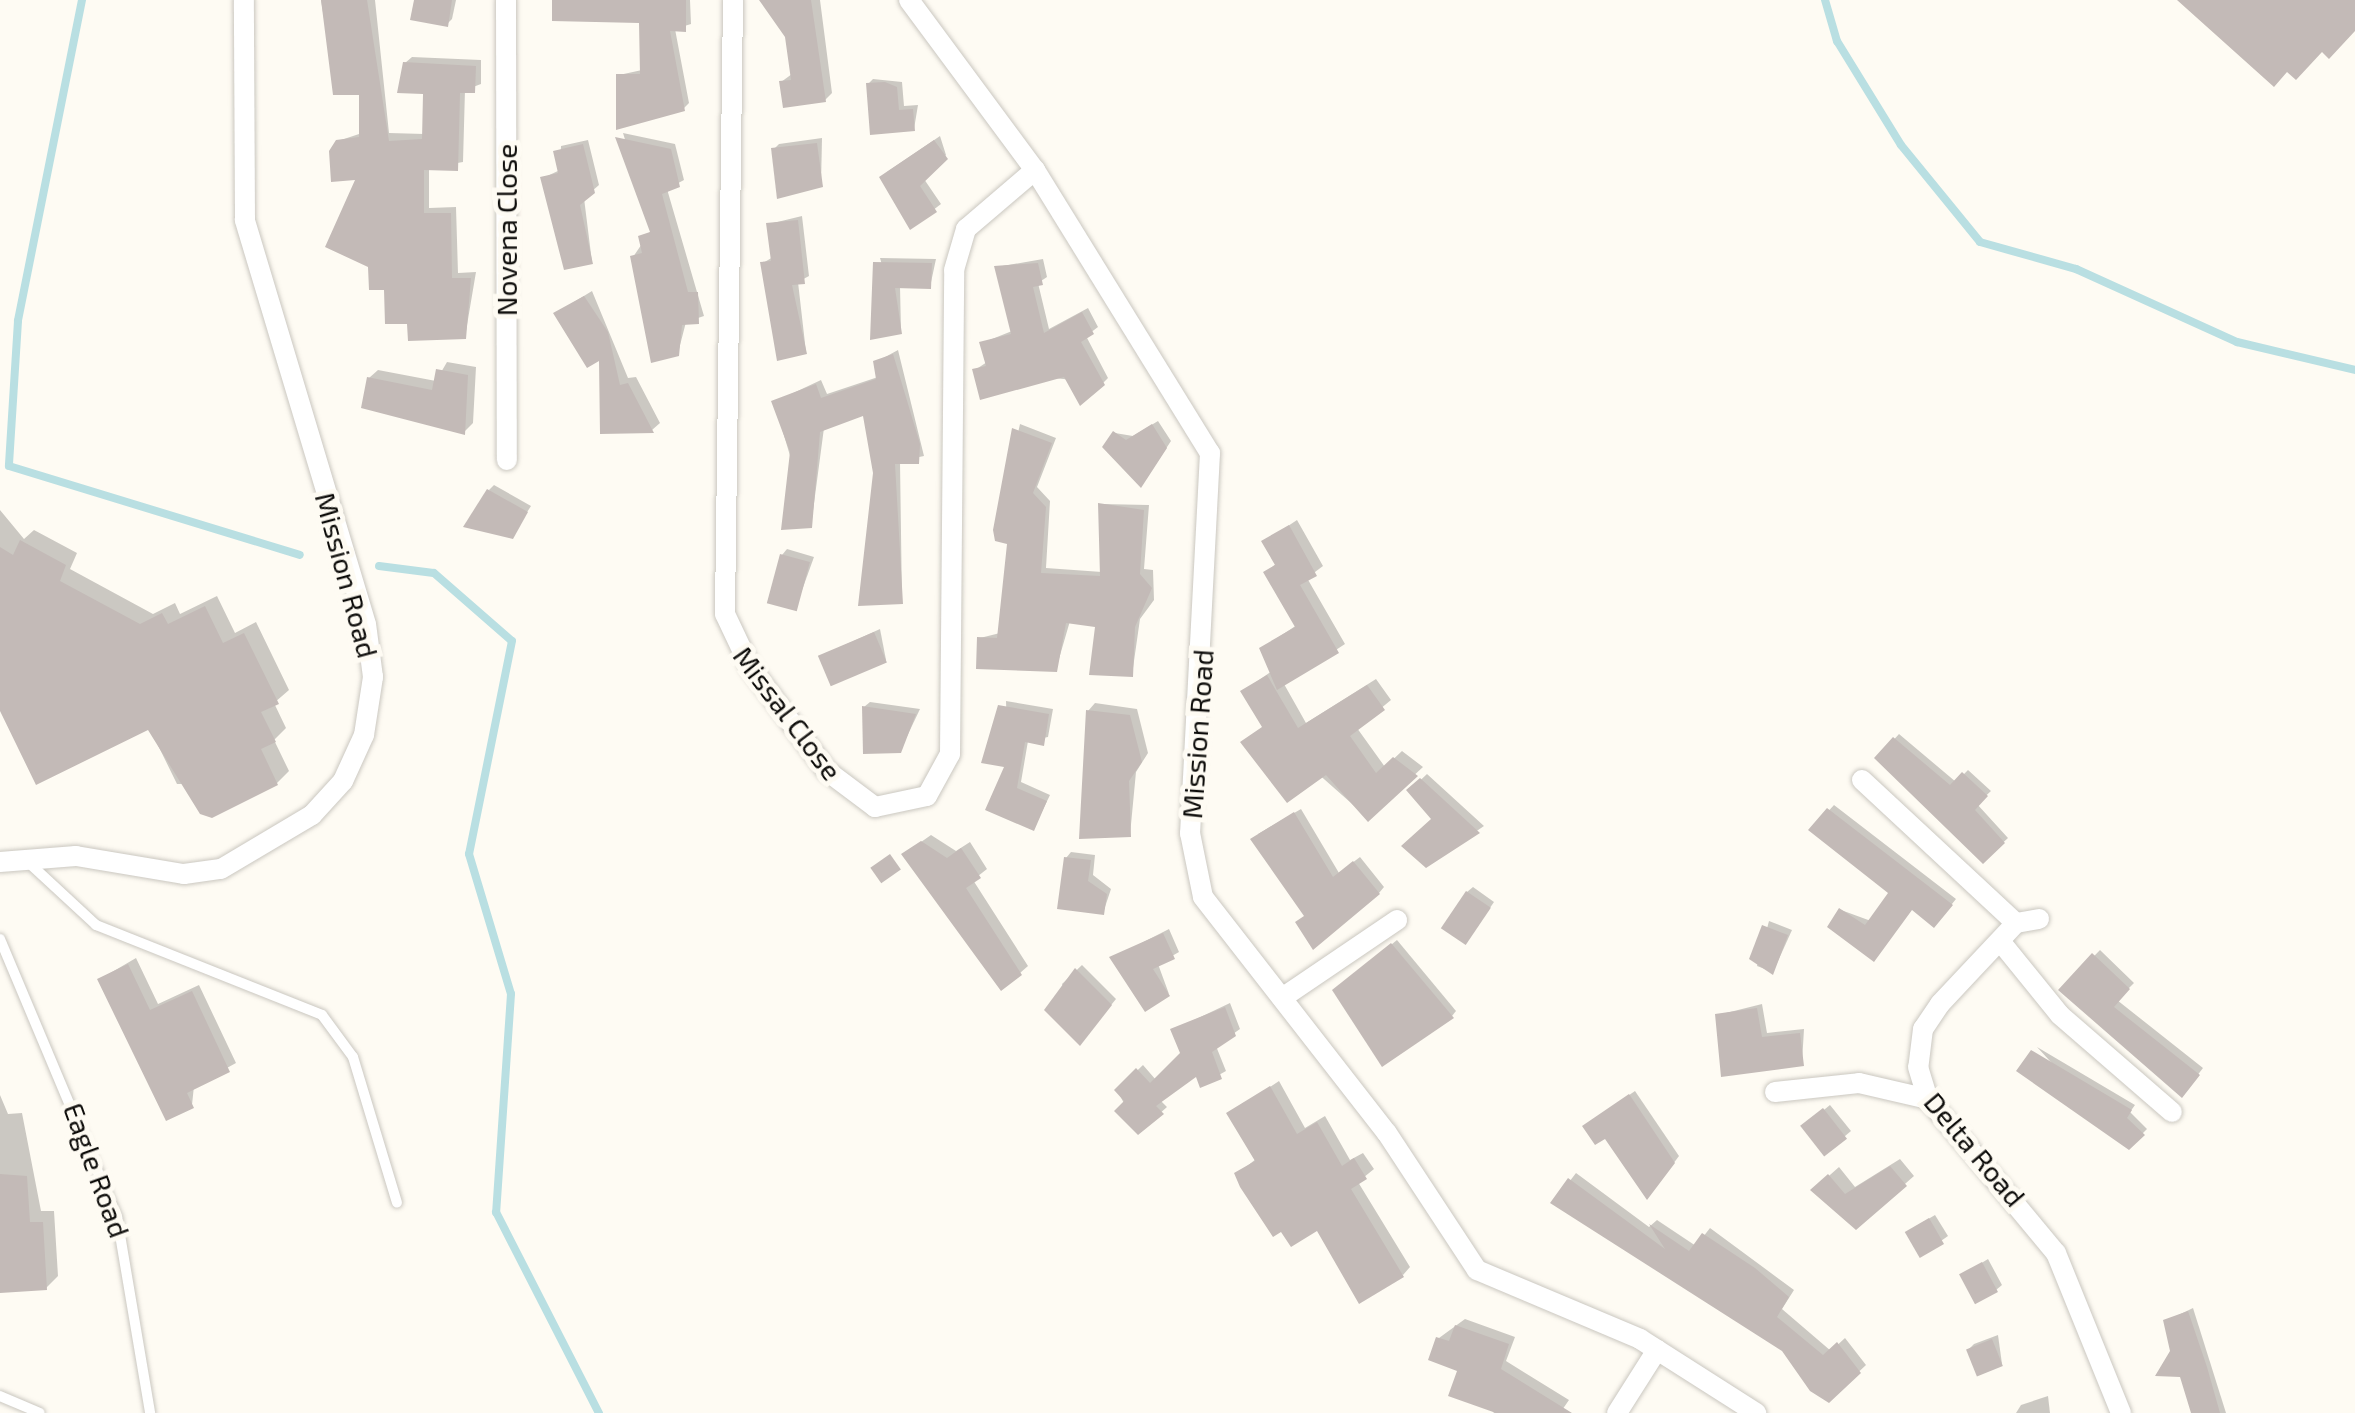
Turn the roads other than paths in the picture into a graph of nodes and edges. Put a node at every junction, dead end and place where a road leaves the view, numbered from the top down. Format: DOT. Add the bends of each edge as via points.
graph roads {
  1 [pos="244,0"];
  2 [pos="506,0"];
  3 [pos="732,0"];
  4 [pos="909,0"];
  5 [pos="1036,170"];
  6 [pos="507,460"];
  7 [pos="1862,780"];
  8 [pos="24,858"];
  9 [pos="0,862"];
  10 [pos="2040,918"];
  11 [pos="1397,920"];
  12 [pos="2016,924"];
  13 [pos="0,939"];
  14 [pos="2000,941"];
  15 [pos="1282,998"];
  16 [pos="1775,1092"];
  17 [pos="1928,1099"];
  18 [pos="2172,1112"];
  19 [pos="396,1202"];
  20 [pos="1657,1350"];
  21 [pos="0,1396"];
  22 [pos="40,1413"];
  23 [pos="150,1413"];
  24 [pos="1617,1413"];
  25 [pos="1756,1413"];
  26 [pos="2121,1413"];
  1 -- 8 [label="street, Mission Road" via="245,220 366,624 373,677 364,735 342,781 312,815 221,869 184,874 76,856"];
  2 -- 6 [label="street, Novena Close"];
  3 -- 5 [label="street, Missal Close" via="725,614 750,666 826,771 875,807 926,796 950,754 954,270 966,229"];
  4 -- 5 [label="street, Mission Road"];
  5 -- 15 [label="street, Mission Road" via="1210,453 1192,858 1212,910"];
  7 -- 12 [label="street"];
  8 -- 9 [label="street, Mission Road"];
  8 -- 19 [label="lane" via="96,925 322,1015 358,1070"];
  10 -- 12 [label="street"];
  11 -- 15 [label="street"];
  12 -- 14 [label="street, Delta Road"];
  13 -- 23 [label="lane, Eagle Road" via="117,1217"];
  14 -- 17 [label="street, Delta Road" via="1923,1029 1918,1067"];
  14 -- 18 [label="street" via="2060,1015"];
  15 -- 20 [label="street, Mission Road" via="1477,1270"];
  16 -- 17 [label="street" via="1859,1083"];
  17 -- 26 [label="street, Delta Road" via="2056,1253"];
  20 -- 24 [label="street"];
  20 -- 25 [label="street, Mission Road"];
  21 -- 22 [label="lane"];
}
